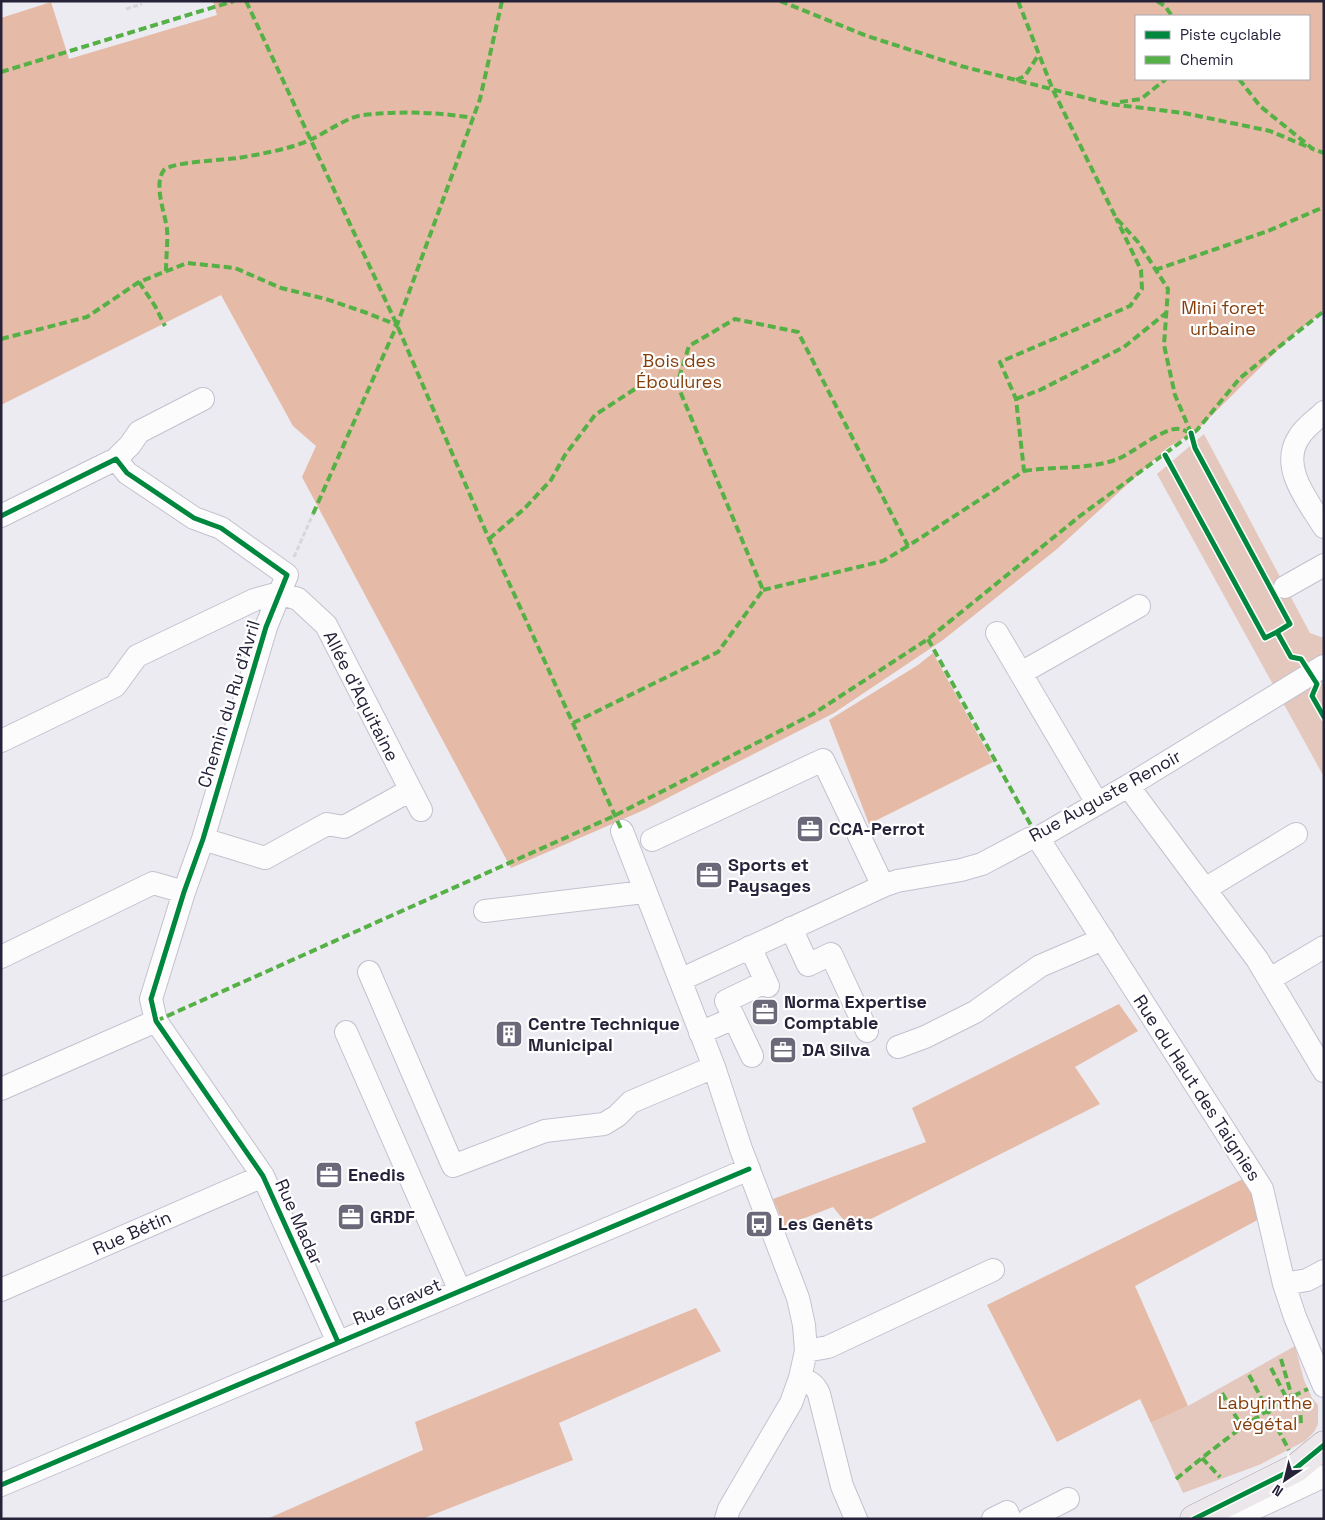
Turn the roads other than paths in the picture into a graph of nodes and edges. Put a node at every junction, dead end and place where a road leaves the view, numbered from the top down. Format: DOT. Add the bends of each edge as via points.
graph roads {
  1 [pos="203,399"];
  2 [pos="1324,412"];
  3 [pos="116,459"];
  4 [pos="1,516"];
  5 [pos="1324,527"];
  6 [pos="1324,565"];
  7 [pos="283,584"];
  8 [pos="1286,587"];
  9 [pos="1139,606"];
  10 [pos="998,633"];
  11 [pos="1324,666"];
  12 [pos="1021,673"];
  13 [pos="1,741"];
  14 [pos="1128,786"];
  15 [pos="409,791"];
  16 [pos="1097,804"];
  17 [pos="421,810"];
  18 [pos="622,831"];
  19 [pos="1296,834"];
  20 [pos="1038,838"];
  21 [pos="202,839"];
  22 [pos="652,840"];
  23 [pos="884,886"];
  24 [pos="1205,889"];
  25 [pos="184,892"];
  26 [pos="644,892"];
  27 [pos="485,911"];
  28 [pos="785,931"];
  29 [pos="1103,940"];
  30 [pos="750,947"];
  31 [pos="1324,947"];
  32 [pos="1,957"];
  33 [pos="369,972"];
  34 [pos="798,973"];
  35 [pos="1270,979"];
  36 [pos="680,980"];
  37 [pos="734,1018"];
  38 [pos="156,1021"];
  39 [pos="867,1031"];
  40 [pos="346,1032"];
  41 [pos="700,1033"];
  42 [pos="904,1039"];
  43 [pos="752,1056"];
  44 [pos="714,1067"];
  45 [pos="1324,1071"];
  46 [pos="1,1089"];
  47 [pos="749,1169"];
  48 [pos="263,1176"];
  49 [pos="993,1270"];
  50 [pos="1324,1271"];
  51 [pos="1284,1284"];
  52 [pos="1,1290"];
  53 [pos="460,1290"];
  54 [pos="338,1342"];
  55 [pos="806,1351"];
  56 [pos="800,1378"];
  57 [pos="1324,1386"];
  58 [pos="1324,1445"];
  59 [pos="1324,1461"];
  60 [pos="1296,1468"];
  61 [pos="1324,1476"];
  62 [pos="1,1485"];
  63 [pos="1068,1499"];
  64 [pos="726,1519"];
  65 [pos="856,1519"];
  66 [pos="993,1519"];
  67 [pos="1010,1519"];
  68 [pos="1029,1519"];
  69 [pos="1194,1519"];
  70 [pos="1232,1519"];
  1 -- 3 [label="street" via="139,432"];
  2 -- 5 [label="street" via="1300,435 1291,453 1295,478"];
  3 -- 4 [label="street"];
  3 -- 7 [label="street" via="127,473 194,518 221,528"];
  6 -- 8 [label="street"];
  7 -- 13 [label="street" via="137,656 115,686"];
  7 -- 15 [label="street, Allée d'Aquitaine" via="326,625"];
  7 -- 21 [label="street, Chemin du Ru d'Avril" via="266,627"];
  9 -- 12 [label="street"];
  10 -- 12 [label="street"];
  11 -- 14 [label="street, Rue Auguste Renoir"];
  12 -- 16 [label="street"];
  14 -- 16 [label="street, Rue Auguste Renoir"];
  14 -- 24 [label="street"];
  15 -- 17 [label="street, Allée d'Aquitaine"];
  15 -- 21 [label="street" via="344,827 328,824 265,858"];
  16 -- 20 [label="street, Rue Auguste Renoir"];
  18 -- 26 [label="street"];
  19 -- 24 [label="street"];
  20 -- 23 [label="street, Rue Auguste Renoir" via="1029,839 982,864"];
  20 -- 29 [label="street, Rue du Haut des Taignies"];
  21 -- 25 [label="street, Chemin du Ru d'Avril"];
  22 -- 23 [label="street" via="823,760"];
  23 -- 28 [label="street, Rue Auguste Renoir"];
  24 -- 35 [label="street"];
  25 -- 32 [label="street" via="153,883"];
  25 -- 38 [label="street, Chemin du Ru d'Avril" via="151,999"];
  26 -- 27 [label="street"];
  26 -- 36 [label="street"];
  28 -- 30 [label="street, Rue Auguste Renoir"];
  28 -- 34 [label="street"];
  28 -- 39 [label="street" via="808,965 831,954"];
  29 -- 42 [label="street" via="1040,966 975,1012"];
  29 -- 51 [label="street, Rue du Haut des Taignies" via="1262,1188"];
  30 -- 36 [label="street, Rue Auguste Renoir"];
  30 -- 37 [label="street" via="761,987 726,1000"];
  31 -- 35 [label="street"];
  33 -- 44 [label="street" via="453,1166 545,1131 604,1124 631,1102"];
  35 -- 45 [label="street"];
  36 -- 41 [label="street"];
  37 -- 41 [label="street"];
  37 -- 43 [label="street"];
  38 -- 46 [label="street"];
  38 -- 48 [label="street, Rue Madar"];
  40 -- 53 [label="street"];
  41 -- 44 [label="street"];
  44 -- 47 [label="street"];
  47 -- 53 [label="street, Rue Gravet"];
  47 -- 55 [label="street" via="798,1298"];
  48 -- 52 [label="street, Rue Bétin"];
  48 -- 54 [label="street, Rue Madar"];
  49 -- 55 [label="street" via="828,1347"];
  50 -- 51 [label="street" via="1306,1280"];
  51 -- 57 [label="street, Rue du Haut des Taignies"];
  53 -- 54 [label="street, Rue Gravet"];
  54 -- 62 [label="street, Rue Gravet"];
  55 -- 56 [label="street"];
  56 -- 64 [label="street" via="791,1403"];
  56 -- 65 [label="street" via="816,1386 842,1486"];
  58 -- 60 [label="main road"];
  59 -- 60 [label="main road"];
  60 -- 69 [label="main road"];
  61 -- 70 [label="street"];
  63 -- 68 [label="street"];
  66 -- 67 [label="street" via="1006,1512"];
}
